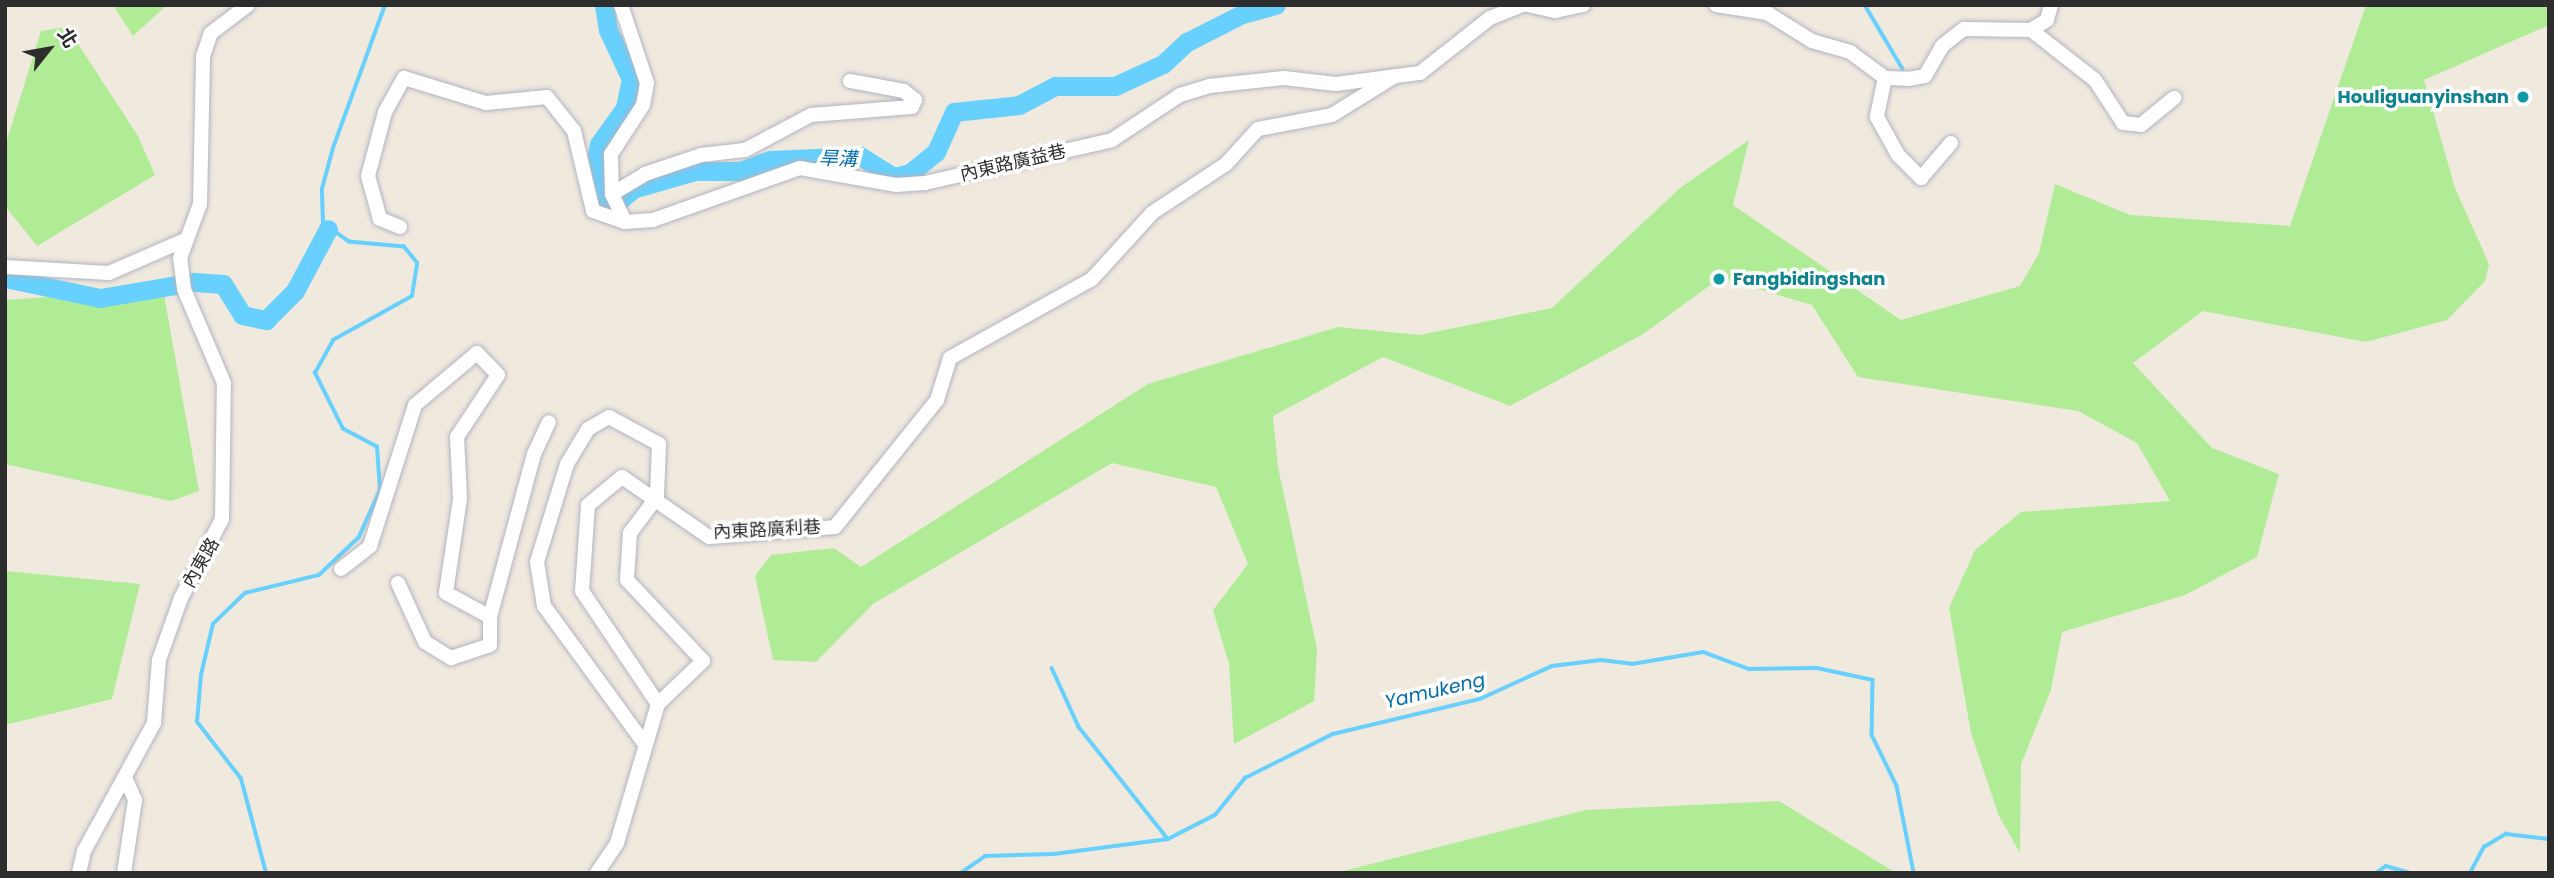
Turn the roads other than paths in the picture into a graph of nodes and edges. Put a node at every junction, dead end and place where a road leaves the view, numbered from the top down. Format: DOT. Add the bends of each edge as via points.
graph roads {
  1 [pos="248,5"];
  2 [pos="621,5"];
  3 [pos="1526,5"];
  4 [pos="1584,5"];
  5 [pos="1716,5"];
  6 [pos="2050,5"];
  7 [pos="2031,30"];
  8 [pos="1395,76"];
  9 [pos="1885,78"];
  10 [pos="850,80"];
  11 [pos="2174,98"];
  12 [pos="1951,143"];
  13 [pos="612,194"];
  14 [pos="625,222"];
  15 [pos="400,227"];
  16 [pos="185,240"];
  17 [pos="5,267"];
  18 [pos="950,358"];
  19 [pos="549,422"];
  20 [pos="657,497"];
  21 [pos="341,569"];
  22 [pos="398,583"];
  23 [pos="491,617"];
  24 [pos="658,704"];
  25 [pos="644,743"];
  26 [pos="125,778"];
  27 [pos="79,873"];
  28 [pos="124,873"];
  29 [pos="597,873"];
  1 -- 16 [label="street, 內東路" via="211,33 203,56 200,204"];
  2 -- 13 [label="street" via="647,83 643,105 611,154"];
  3 -- 4 [label="street, 內東路廣益巷" via="1555,11"];
  3 -- 8 [label="street, 內東路廣益巷" via="1490,18 1420,73"];
  5 -- 9 [label="street" via="1767,13 1812,41 1850,52"];
  6 -- 7 [label="street" via="2047,20"];
  7 -- 9 [label="street" via="1964,29 1942,46 1926,76"];
  7 -- 11 [label="street" via="2095,80 2123,123 2141,125"];
  8 -- 14 [label="street, 內東路廣益巷" via="1336,84 1284,78 1209,86 1180,95 1112,140 925,183 896,185 800,168 653,220"];
  8 -- 18 [label="street, 內東路廣益巷" via="1332,115 1258,129 1226,164 1152,213 1093,279"];
  9 -- 12 [label="street" via="1877,117 1898,155 1921,178"];
  10 -- 13 [label="street" via="904,91 915,100 912,107 811,114 745,150 701,155 645,174"];
  13 -- 14 [label="street"];
  14 -- 15 [label="street, 內東路廣益巷" via="593,211 574,131 547,97 486,103 404,78 385,112 368,177 380,219"];
  16 -- 17 [label="street" via="108,273"];
  16 -- 26 [label="street, 內東路" via="183,283 224,383 222,519 181,598 156,675 154,723"];
  18 -- 20 [label="street, 內東路廣利巷" via="937,400 835,527 709,537"];
  19 -- 23 [label="street" via="534,454"];
  20 -- 24 [label="street" via="630,533 627,580 703,661"];
  20 -- 24 [label="street, 內東路廣利巷" via="622,477 588,505 582,591"];
  20 -- 25 [label="street" via="659,444 609,417 600,421 567,464 537,562 544,606"];
  21 -- 23 [label="street" via="370,546 415,405 477,353 498,375 457,437 460,499 446,593"];
  22 -- 23 [label="street" via="425,642 451,658 490,645"];
  24 -- 25 [label="street"];
  25 -- 29 [label="street" via="617,843"];
  26 -- 27 [label="street, 內東路" via="84,851"];
  26 -- 28 [label="street" via="135,800"];
}
